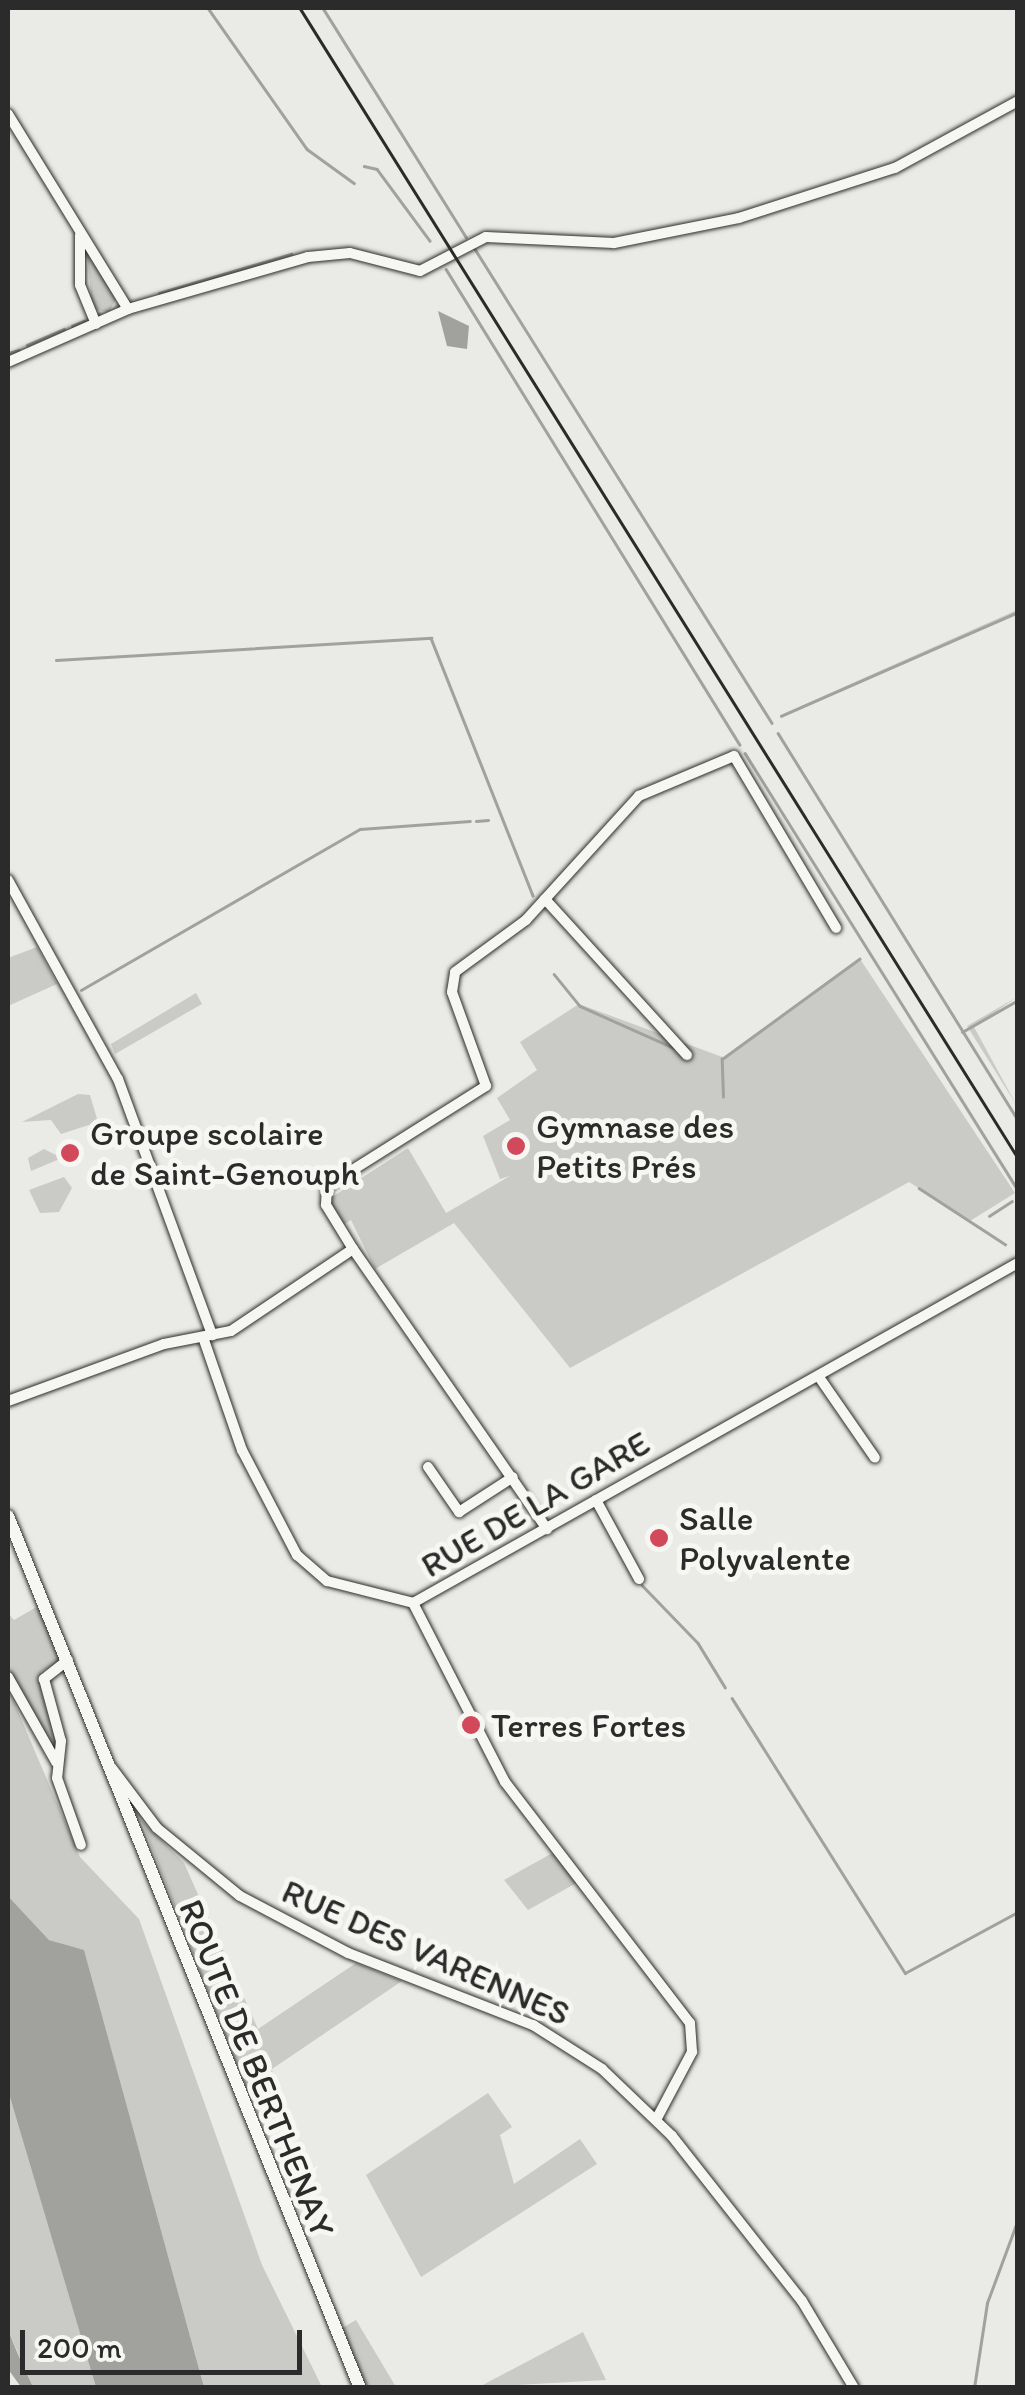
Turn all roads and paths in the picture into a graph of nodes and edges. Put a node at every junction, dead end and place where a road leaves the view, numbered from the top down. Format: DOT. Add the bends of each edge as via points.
graph roads {
  1 [pos="1018,101"];
  2 [pos="8,114"];
  3 [pos="79,229"];
  4 [pos="128,309"];
  5 [pos="96,324"];
  6 [pos="8,362"];
  7 [pos="8,880"];
  8 [pos="545,899"];
  9 [pos="836,928"];
  10 [pos="686,1056"];
  11 [pos="354,1249"];
  12 [pos="1018,1263"];
  13 [pos="208,1336"];
  14 [pos="819,1377"];
  15 [pos="8,1401"];
  16 [pos="875,1458"];
  17 [pos="428,1467"];
  18 [pos="513,1477"];
  19 [pos="596,1500"];
  20 [pos="8,1516"];
  21 [pos="547,1529"];
  22 [pos="640,1579"];
  23 [pos="413,1603"];
  24 [pos="68,1660"];
  25 [pos="8,1677"];
  26 [pos="56,1762"];
  27 [pos="112,1766"];
  28 [pos="81,1845"];
  29 [pos="657,2118"];
  30 [pos="360,2388"];
  31 [pos="854,2388"];
  1 -- 4 [label="street" via="866,180 699,228 588,245 486,236 420,270 323,254"];
  2 -- 3 [label="street"];
  3 -- 4 [label="street"];
  3 -- 5 [label="street" via="80,285"];
  4 -- 5 [label="street"];
  5 -- 6 [label="street"];
  7 -- 13 [label="street, RUE DE LA GARE" via="118,1079"];
  8 -- 9 [label="street" via="617,813 731,755"];
  8 -- 10 [label="street"];
  8 -- 11 [label="street" via="453,977 485,1072 482,1094 327,1186 326,1206"];
  11 -- 13 [label="street" via="241,1326"];
  11 -- 18 [label="street"];
  12 -- 14 [label="street, RUE DE LA GARE"];
  13 -- 15 [label="street"];
  13 -- 23 [label="street, RUE DE LA GARE" via="242,1450 297,1554 327,1581"];
  14 -- 16 [label="street"];
  14 -- 19 [label="street, RUE DE LA GARE"];
  17 -- 18 [label="street" via="459,1512"];
  18 -- 21 [label="street"];
  19 -- 21 [label="street, RUE DE LA GARE"];
  19 -- 22 [label="street"];
  20 -- 24 [label="street, ROUTE DE BERTHENAY"];
  21 -- 23 [label="street, RUE DE LA GARE"];
  23 -- 29 [label="street" via="505,1782 690,2023 692,2052"];
  24 -- 26 [label="street" via="44,1679 61,1741"];
  24 -- 27 [label="street, ROUTE DE BERTHENAY"];
  25 -- 26 [label="street"];
  26 -- 28 [label="street"];
  27 -- 29 [label="street, RUE DES VARENNES" via="157,1828 240,1896 348,1953 533,2024"];
  27 -- 30 [label="street, ROUTE DE BERTHENAY" via="159,1907"];
  29 -- 31 [label="street, RUE DES VARENNES" via="802,2301"];
}
